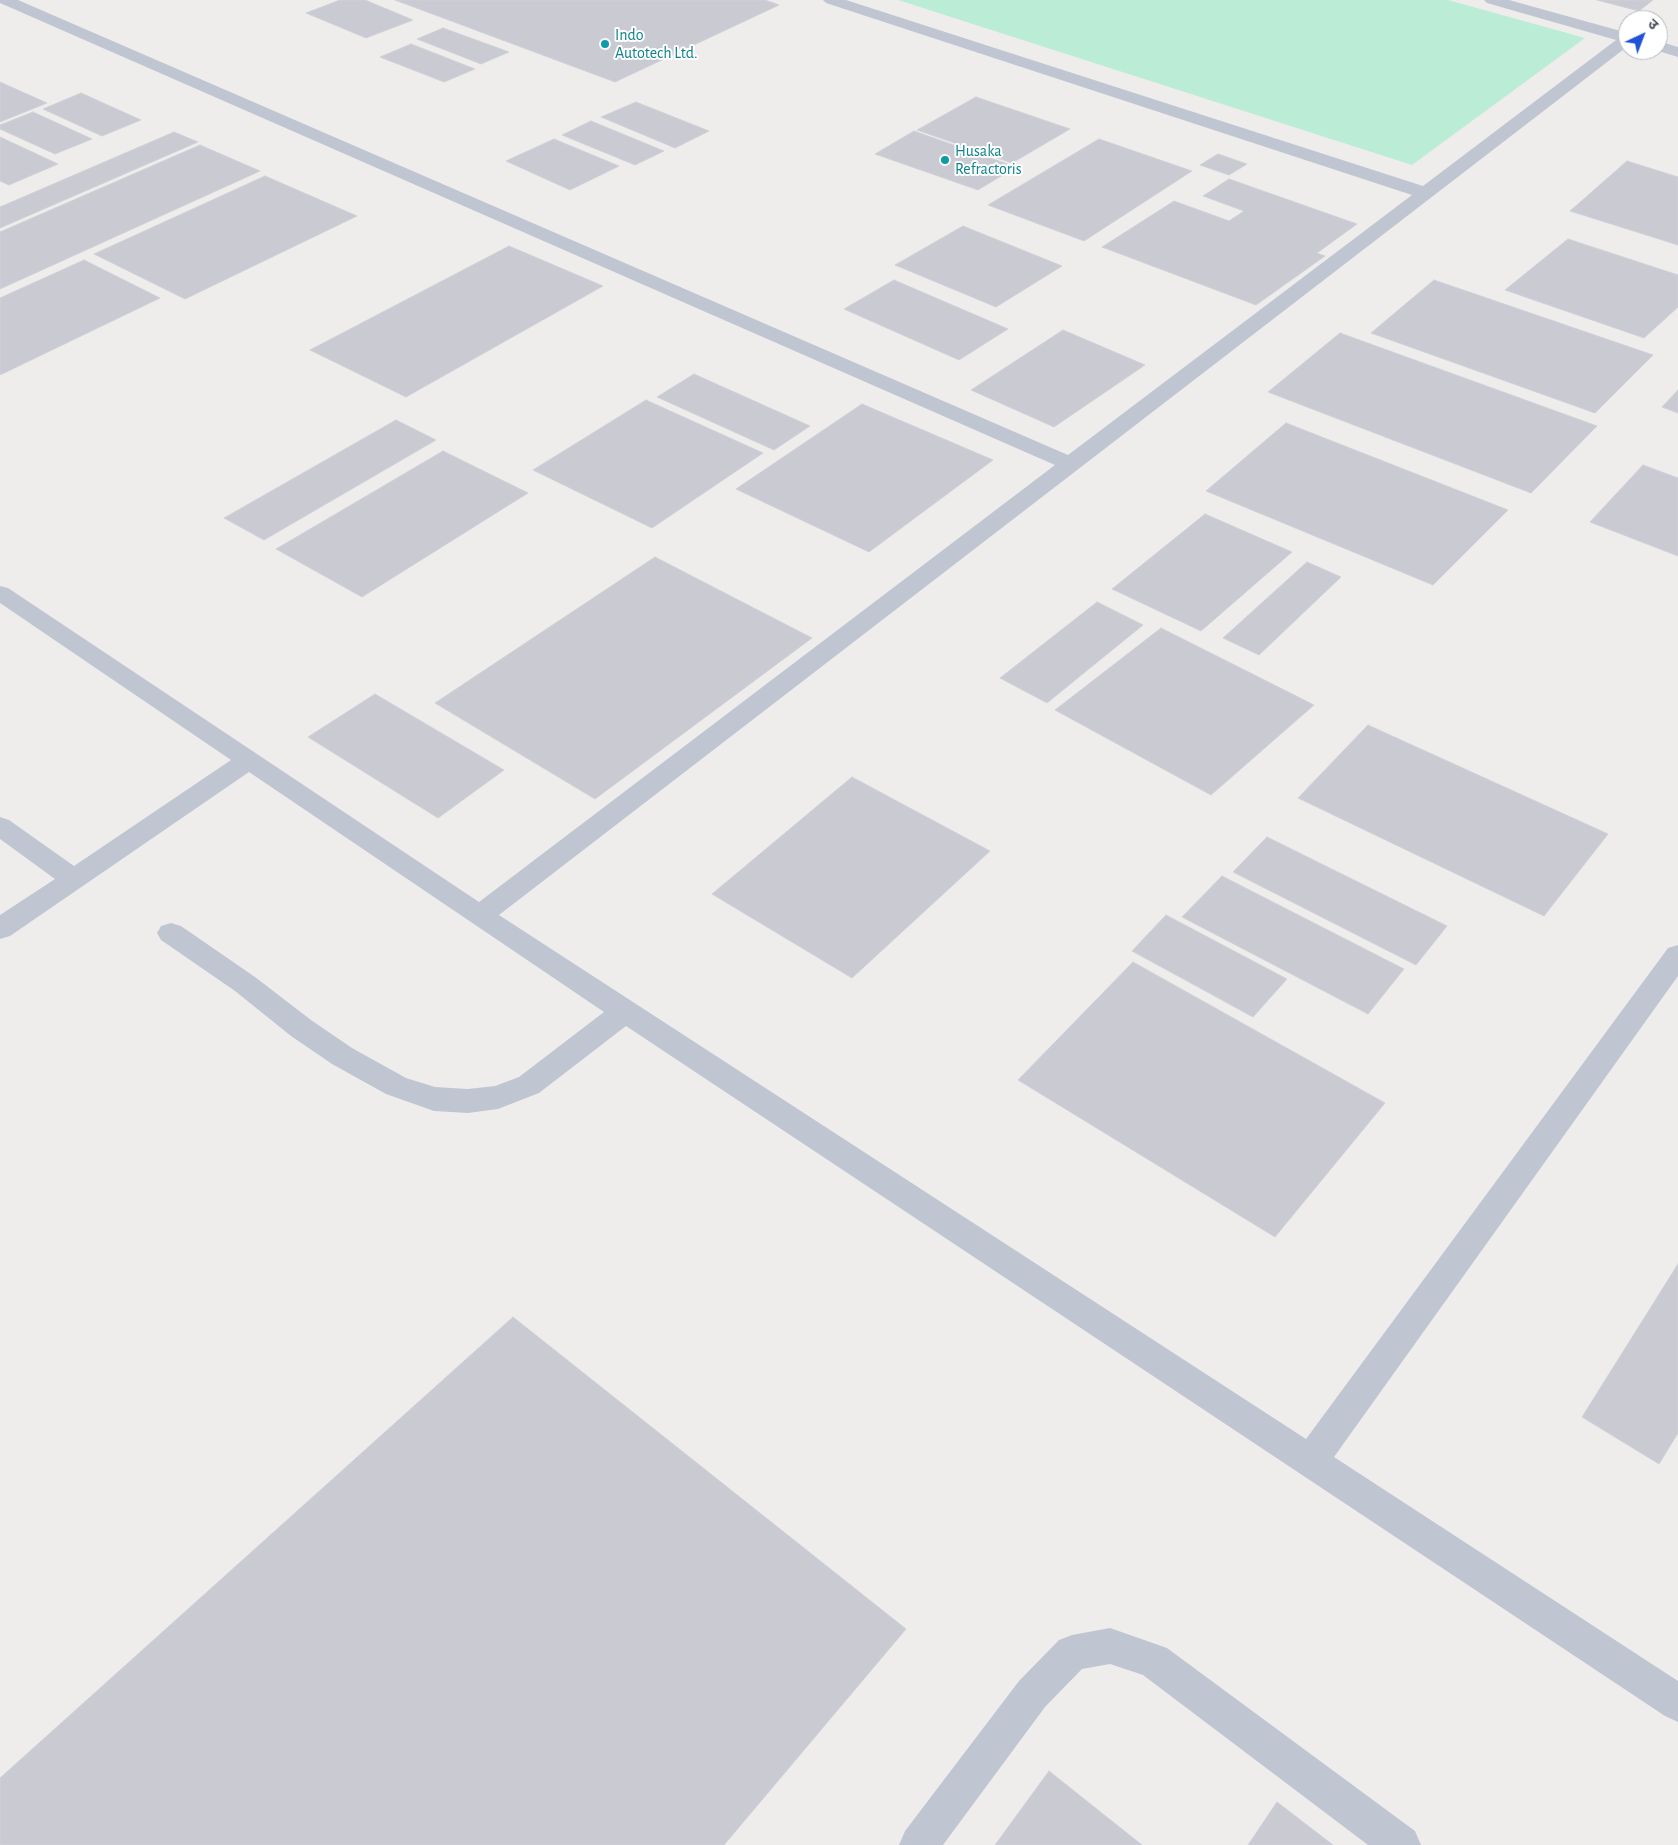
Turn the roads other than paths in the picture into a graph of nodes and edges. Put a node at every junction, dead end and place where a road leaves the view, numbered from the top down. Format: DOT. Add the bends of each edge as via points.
graph roads {
  1 [pos="5,0"];
  2 [pos="830,0"];
  3 [pos="1492,0"];
  4 [pos="1618,35"];
  5 [pos="1618,46"];
  6 [pos="1425,193"];
  7 [pos="1070,464"];
  8 [pos="0,593"];
  9 [pos="249,760"];
  10 [pos="0,826"];
  11 [pos="74,879"];
  12 [pos="480,916"];
  13 [pos="0,929"];
  14 [pos="171,933"];
  15 [pos="1678,955"];
  16 [pos="625,1011"];
  17 [pos="1310,1462"];
  18 [pos="1678,1703"];
  19 [pos="919,1845"];
  20 [pos="1401,1845"];
  1 -- 7 [label="lane"];
  2 -- 6 [label="lane"];
  3 -- 4 [label="lane"];
  5 -- 6 [label="lane"];
  6 -- 7 [label="lane"];
  7 -- 12 [label="lane"];
  8 -- 9 [label="lane"];
  9 -- 11 [label="lane"];
  9 -- 12 [label="lane"];
  10 -- 11 [label="lane"];
  11 -- 13 [label="lane"];
  12 -- 16 [label="lane"];
  14 -- 16 [label="lane" via="342,1056 396,1086 434,1099 468,1101 498,1097 529,1085"];
  15 -- 17 [label="lane"];
  16 -- 17 [label="lane"];
  17 -- 18 [label="lane"];
  19 -- 20 [label="lane" via="1032,1694 1072,1653 1110,1646 1154,1661"];
}
